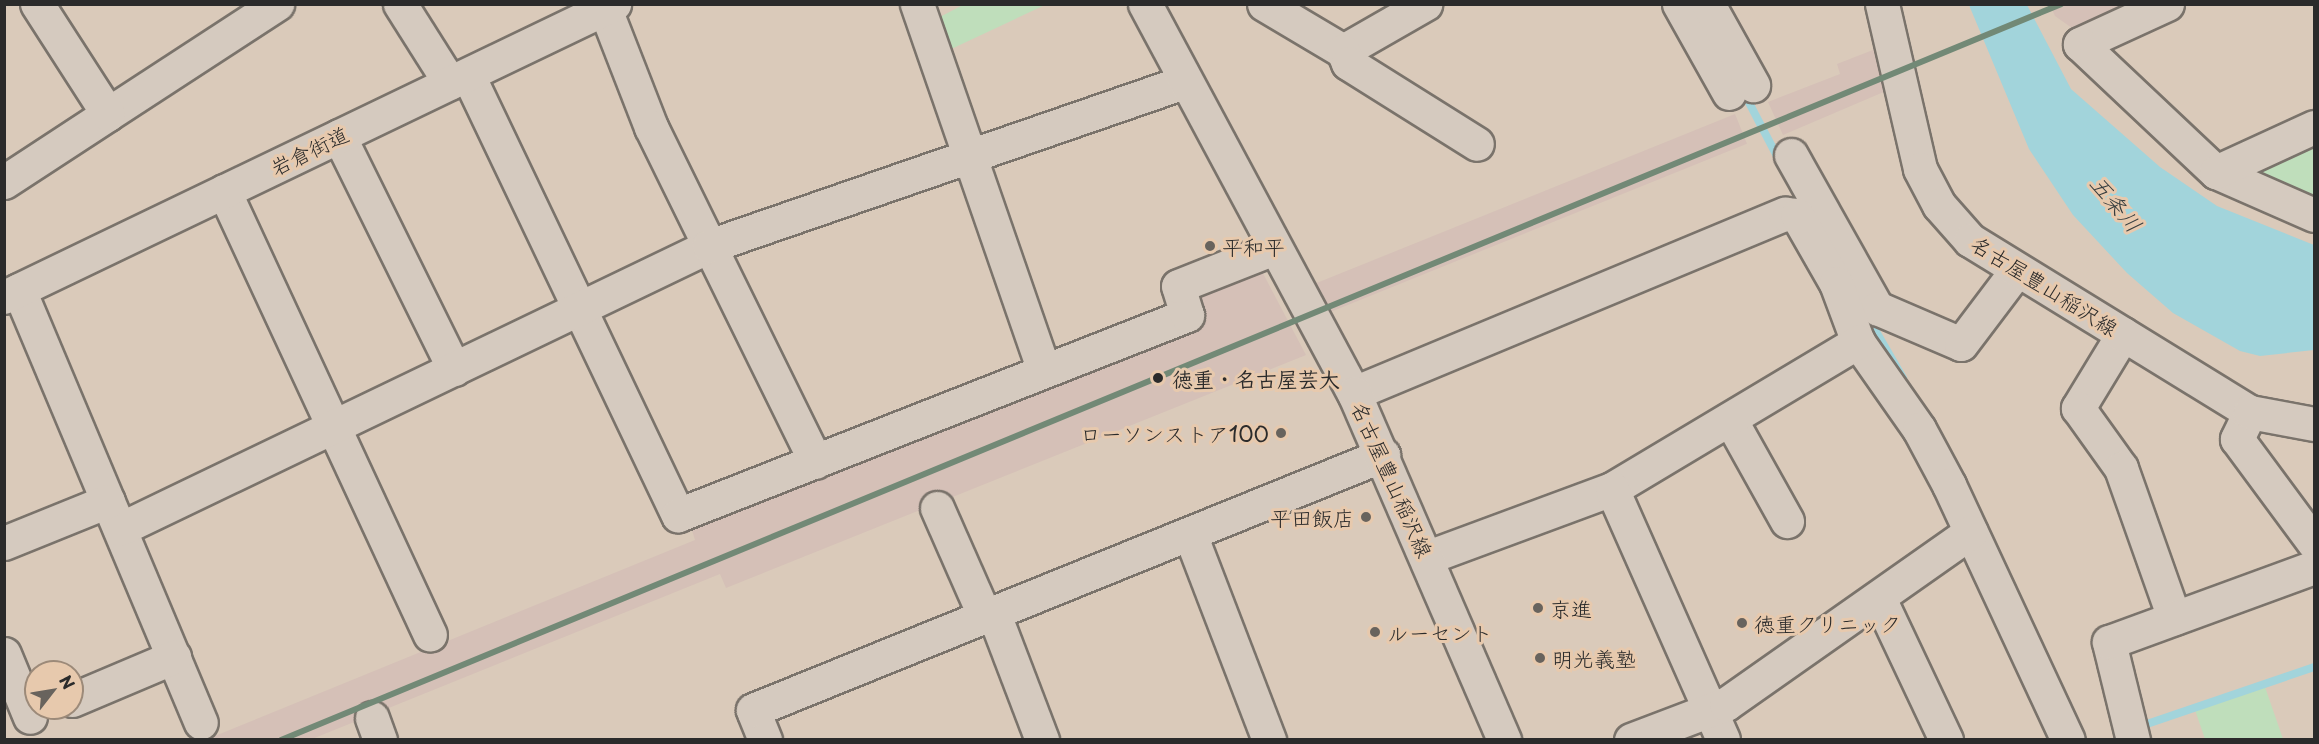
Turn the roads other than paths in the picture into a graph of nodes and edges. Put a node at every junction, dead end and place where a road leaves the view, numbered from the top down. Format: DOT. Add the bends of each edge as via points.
graph roads {
  1 [pos="37,4"];
  2 [pos="277,4"];
  3 [pos="400,4"];
  4 [pos="917,4"];
  5 [pos="1145,4"];
  6 [pos="1264,4"];
  7 [pos="1425,4"];
  8 [pos="1680,4"];
  9 [pos="1708,4"];
  10 [pos="1882,4"];
  11 [pos="2167,4"];
  12 [pos="609,7"];
  13 [pos="1343,51"];
  14 [pos="459,79"];
  15 [pos="1184,81"];
  16 [pos="108,114"];
  17 [pos="2314,127"];
  18 [pos="339,136"];
  19 [pos="1477,144"];
  20 [pos="969,153"];
  21 [pos="1791,155"];
  22 [pos="2216,172"];
  23 [pos="4,182"];
  24 [pos="224,191"];
  25 [pos="2314,215"];
  26 [pos="709,246"];
  27 [pos="1274,248"];
  28 [pos="2017,270"];
  29 [pos="12,293"];
  30 [pos="580,308"];
  31 [pos="2123,334"];
  32 [pos="1858,342"];
  33 [pos="454,369"];
  34 [pos="1044,370"];
  35 [pos="1354,393"];
  36 [pos="2250,411"];
  37 [pos="1730,419"];
  38 [pos="2314,424"];
  39 [pos="333,428"];
  40 [pos="1383,455"];
  41 [pos="816,462"];
  42 [pos="1612,489"];
  43 [pos="937,508"];
  44 [pos="114,515"];
  45 [pos="1788,522"];
  46 [pos="1971,532"];
  47 [pos="1190,534"];
  48 [pos="4,543"];
  49 [pos="2314,543"];
  50 [pos="1428,557"];
  51 [pos="2314,567"];
  52 [pos="1879,598"];
  53 [pos="990,616"];
  54 [pos="2174,618"];
  55 [pos="430,635"];
  56 [pos="4,654"];
  57 [pos="174,657"];
  58 [pos="84,695"];
  59 [pos="24,705"];
  60 [pos="1710,710"];
  61 [pos="201,722"];
  62 [pos="765,740"];
  63 [pos="1042,740"];
  64 [pos="1269,740"];
  65 [pos="1504,740"];
  66 [pos="1631,740"];
  67 [pos="1723,740"];
  68 [pos="1946,740"];
  69 [pos="2068,740"];
  70 [pos="2133,740"];
  1 -- 16 [label="street"];
  2 -- 16 [label="street"];
  3 -- 14 [label="street"];
  4 -- 20 [label="street"];
  5 -- 15 [label="street, 名古屋豊山稲沢線"];
  6 -- 13 [label="street"];
  7 -- 13 [label="street"];
  8 -- 9 [label="street" via="1741,89"];
  10 -- 28 [label="street, 名古屋豊山稲沢線" via="1920,169 1970,240"];
  11 -- 22 [label="street" via="2080,44"];
  12 -- 14 [label="street, 岩倉街道"];
  12 -- 26 [label="street" via="651,128"];
  13 -- 19 [label="street" via="1348,63"];
  14 -- 18 [label="street, 岩倉街道"];
  14 -- 30 [label="street"];
  15 -- 20 [label="street"];
  15 -- 27 [label="street, 名古屋豊山稲沢線"];
  16 -- 23 [label="street"];
  17 -- 22 [label="street"];
  18 -- 24 [label="street, 岩倉街道"];
  18 -- 33 [label="street"];
  20 -- 26 [label="street"];
  20 -- 34 [label="street"];
  21 -- 28 [label="street" via="1876,308 1961,344"];
  22 -- 25 [label="street"];
  24 -- 29 [label="street, 岩倉街道"];
  24 -- 39 [label="street"];
  26 -- 30 [label="street"];
  26 -- 41 [label="street"];
  27 -- 34 [label="street" via="1179,286 1187,315"];
  27 -- 35 [label="street, 名古屋豊山稲沢線"];
  28 -- 31 [label="street, 名古屋豊山稲沢線"];
  29 -- 44 [label="street"];
  30 -- 33 [label="street"];
  30 -- 41 [label="street" via="678,515"];
  31 -- 36 [label="street, 名古屋豊山稲沢線"];
  31 -- 54 [label="street" via="2078,408 2121,468"];
  32 -- 35 [label="street" via="1836,282 1797,215 1785,214"];
  32 -- 37 [label="street"];
  32 -- 46 [label="street" via="1919,429"];
  33 -- 39 [label="street"];
  34 -- 41 [label="street"];
  35 -- 40 [label="street, 名古屋豊山稲沢線"];
  36 -- 38 [label="street, 名古屋豊山稲沢線"];
  36 -- 49 [label="street" via="2237,439"];
  37 -- 42 [label="street"];
  37 -- 45 [label="street"];
  39 -- 44 [label="street"];
  39 -- 55 [label="street"];
  40 -- 47 [label="street"];
  40 -- 50 [label="street, 名古屋豊山稲沢線"];
  42 -- 50 [label="street"];
  42 -- 60 [label="street"];
  43 -- 53 [label="street"];
  44 -- 48 [label="street"];
  44 -- 57 [label="street"];
  46 -- 52 [label="street"];
  46 -- 69 [label="street"];
  47 -- 53 [label="street"];
  47 -- 64 [label="street"];
  50 -- 65 [label="street, 名古屋豊山稲沢線"];
  51 -- 54 [label="street"];
  52 -- 60 [label="street"];
  52 -- 68 [label="street"];
  53 -- 62 [label="street" via="753,710"];
  53 -- 63 [label="street"];
  54 -- 70 [label="street" via="2109,642"];
  56 -- 59 [label="street"];
  57 -- 58 [label="street"];
  57 -- 61 [label="street"];
  60 -- 66 [label="street"];
  60 -- 67 [label="street"];
}
